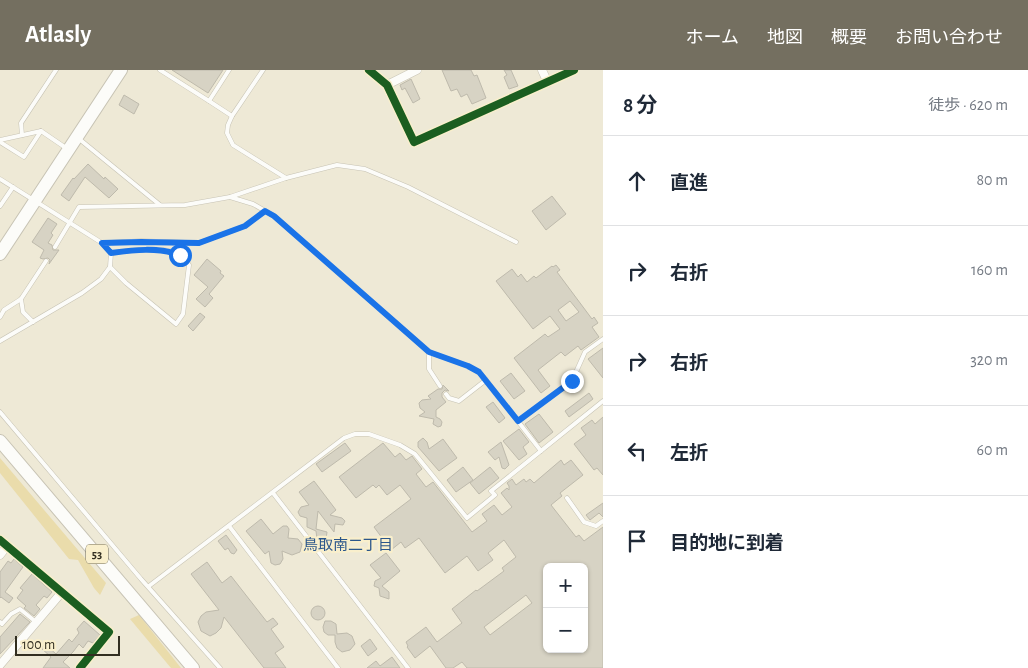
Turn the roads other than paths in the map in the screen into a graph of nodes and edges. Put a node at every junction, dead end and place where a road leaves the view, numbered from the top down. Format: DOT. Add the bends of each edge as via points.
graph roads {
  1 [pos="56,70"];
  2 [pos="121,70"];
  3 [pos="160,70"];
  4 [pos="229,70"];
  5 [pos="263,70"];
  6 [pos="370,70"];
  7 [pos="417,70"];
  8 [pos="542,70"];
  9 [pos="574,70"];
  10 [pos="548,83"];
  11 [pos="386,85"];
  12 [pos="209,101"];
  13 [pos="232,116"];
  14 [pos="42,131"];
  15 [pos="22,135"];
  16 [pos="77,137"];
  17 [pos="0,141"];
  18 [pos="68,150"];
  19 [pos="286,178"];
  20 [pos="0,179"];
  21 [pos="12,187"];
  22 [pos="230,196"];
  23 [pos="35,200"];
  24 [pos="160,205"];
  25 [pos="0,206"];
  26 [pos="265,211"];
  27 [pos="71,223"];
  28 [pos="516,242"];
  29 [pos="102,243"];
  30 [pos="55,248"];
  31 [pos="111,253"];
  32 [pos="0,254"];
  33 [pos="46,262"];
  34 [pos="110,267"];
  35 [pos="21,299"];
  36 [pos="0,317"];
  37 [pos="33,322"];
  38 [pos="603,339"];
  39 [pos="0,341"];
  40 [pos="429,352"];
  41 [pos="486,380"];
  42 [pos="440,386"];
  43 [pos="446,394"];
  44 [pos="603,401"];
  45 [pos="0,412"];
  46 [pos="518,421"];
  47 [pos="0,441"];
  48 [pos="541,451"];
  49 [pos="273,492"];
  50 [pos="567,498"];
  51 [pos="603,521"];
  52 [pos="229,526"];
  53 [pos="0,540"];
  54 [pos="7,546"];
  55 [pos="0,555"];
  56 [pos="149,586"];
  57 [pos="62,592"];
  58 [pos="0,622"];
  59 [pos="36,622"];
  60 [pos="0,666"];
  61 [pos="80,668"];
  62 [pos="193,668"];
  63 [pos="220,668"];
  64 [pos="338,668"];
  65 [pos="408,668"];
  1 -- 15 [label="lane" via="21,123"];
  2 -- 16 [label="main road"];
  3 -- 12 [label="lane"];
  4 -- 12 [label="lane"];
  5 -- 13 [label="lane"];
  6 -- 11 [label="street"];
  7 -- 11 [label="street"];
  8 -- 10 [label="street"];
  9 -- 10 [label="street"];
  10 -- 11 [label="street" via="414,142"];
  12 -- 13 [label="lane"];
  13 -- 19 [label="lane" via="227,133 234,145"];
  14 -- 15 [label="lane"];
  14 -- 17 [label="lane" via="24,157"];
  14 -- 18 [label="lane"];
  15 -- 17 [label="lane"];
  16 -- 18 [label="main road"];
  16 -- 24 [label="lane"];
  18 -- 23 [label="main road"];
  19 -- 22 [label="lane"];
  19 -- 28 [label="lane" via="336,165 365,169 408,187"];
  20 -- 21 [label="lane"];
  21 -- 23 [label="lane"];
  21 -- 25 [label="lane"];
  22 -- 24 [label="lane" via="185,205"];
  22 -- 26 [label="lane"];
  23 -- 27 [label="lane"];
  23 -- 32 [label="main road"];
  24 -- 27 [label="lane" via="79,207"];
  26 -- 29 [label="lane" via="245,226 199,243"];
  26 -- 40 [label="lane"];
  27 -- 29 [label="lane"];
  27 -- 30 [label="lane"];
  29 -- 31 [label="lane"];
  31 -- 34 [label="lane"];
  31 -- 34 [label="lane" via="167,250 180,255 190,265 183,314 176,324"];
  33 -- 35 [label="lane"];
  34 -- 37 [label="lane" via="102,279"];
  35 -- 36 [label="lane" via="4,310"];
  35 -- 37 [label="lane" via="23,312"];
  37 -- 39 [label="lane"];
  38 -- 46 [label="lane" via="585,352 572,381"];
  40 -- 41 [label="lane" via="468,366"];
  40 -- 42 [label="lane" via="429,369"];
  41 -- 43 [label="lane" via="459,401"];
  41 -- 46 [label="lane"];
  44 -- 48 [label="lane"];
  45 -- 56 [label="lane"];
  46 -- 48 [label="lane"];
  47 -- 62 [label="main road, 53"];
  48 -- 49 [label="lane" via="491,490 495,496 467,518 416,454 368,434 344,438"];
  49 -- 52 [label="lane"];
  49 -- 65 [label="lane"];
  50 -- 51 [label="lane" via="584,522 596,526"];
  52 -- 56 [label="lane"];
  52 -- 64 [label="lane"];
  53 -- 54 [label="street"];
  54 -- 55 [label="street"];
  54 -- 57 [label="street"];
  56 -- 63 [label="lane"];
  57 -- 59 [label="street"];
  57 -- 61 [label="street" via="109,632"];
  58 -- 59 [label="lane" via="2,624 20,609"];
  59 -- 60 [label="street"];
}
